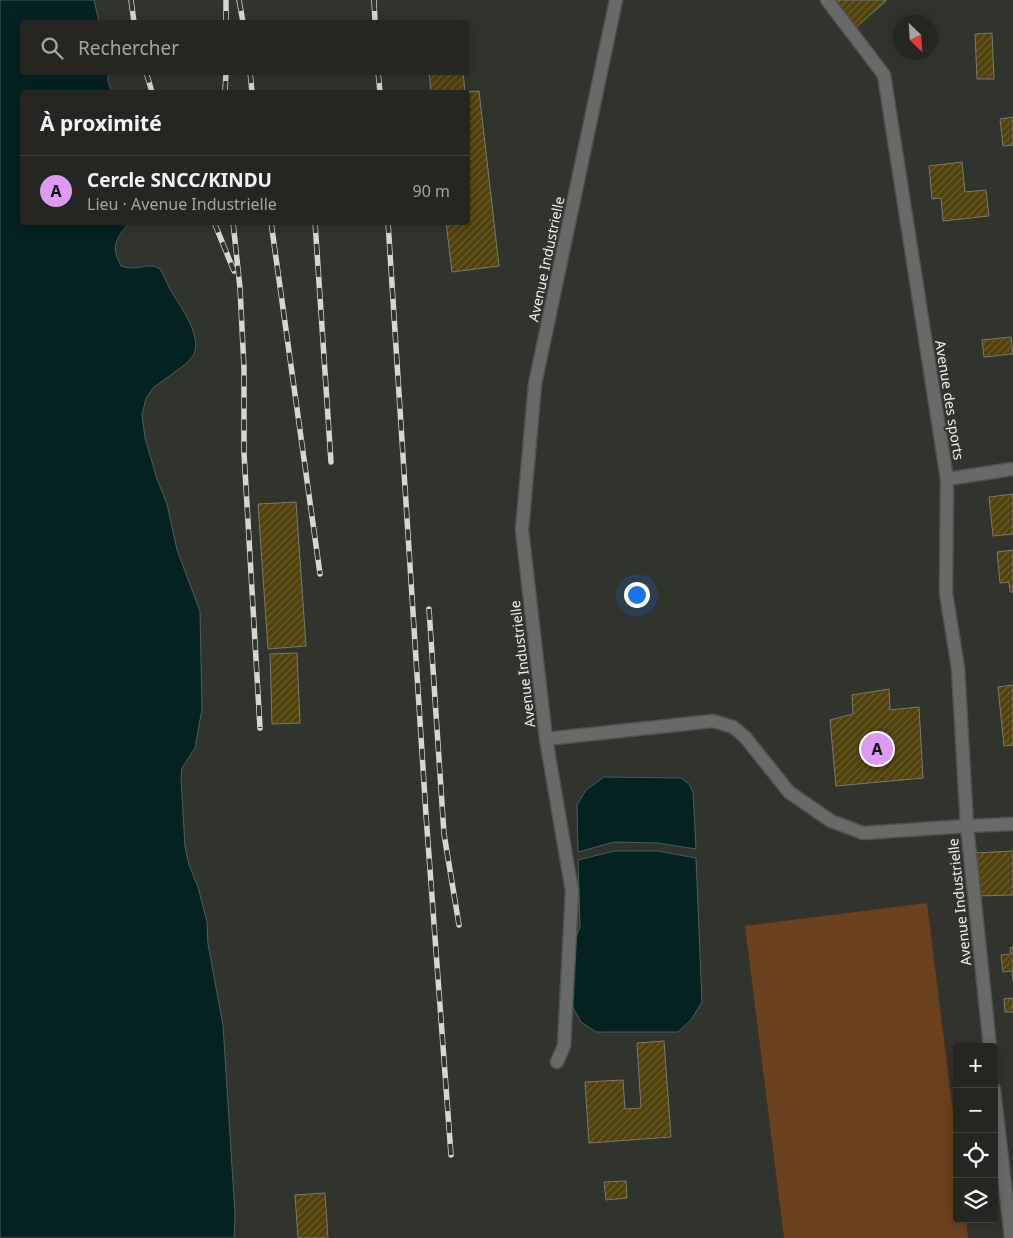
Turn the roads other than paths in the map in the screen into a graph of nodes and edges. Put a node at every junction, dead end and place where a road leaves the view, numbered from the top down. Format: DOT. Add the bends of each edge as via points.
graph roads {
  1 [pos="616,0"];
  2 [pos="827,0"];
  3 [pos="1013,469"];
  4 [pos="947,479"];
  5 [pos="546,739"];
  6 [pos="1013,824"];
  7 [pos="967,826"];
  8 [pos="990,1043"];
  9 [pos="557,1062"];
  10 [pos="998,1124"];
  11 [pos="1011,1238"];
  1 -- 5 [label="street, Avenue Industrielle" via="535,384 522,530"];
  2 -- 4 [label="street, Avenue des sports" via="884,75"];
  3 -- 4 [label="street"];
  4 -- 7 [label="street, Avenue des sports" via="946,594 958,668"];
  5 -- 7 [label="street, Avenue Industrielle" via="713,721 733,727 745,737 789,792 831,821 864,833"];
  5 -- 9 [label="street" via="572,890 564,1046"];
  6 -- 7 [label="street"];
  7 -- 8 [label="street, Avenue Industrielle"];
  10 -- 11 [label="street"];
}
